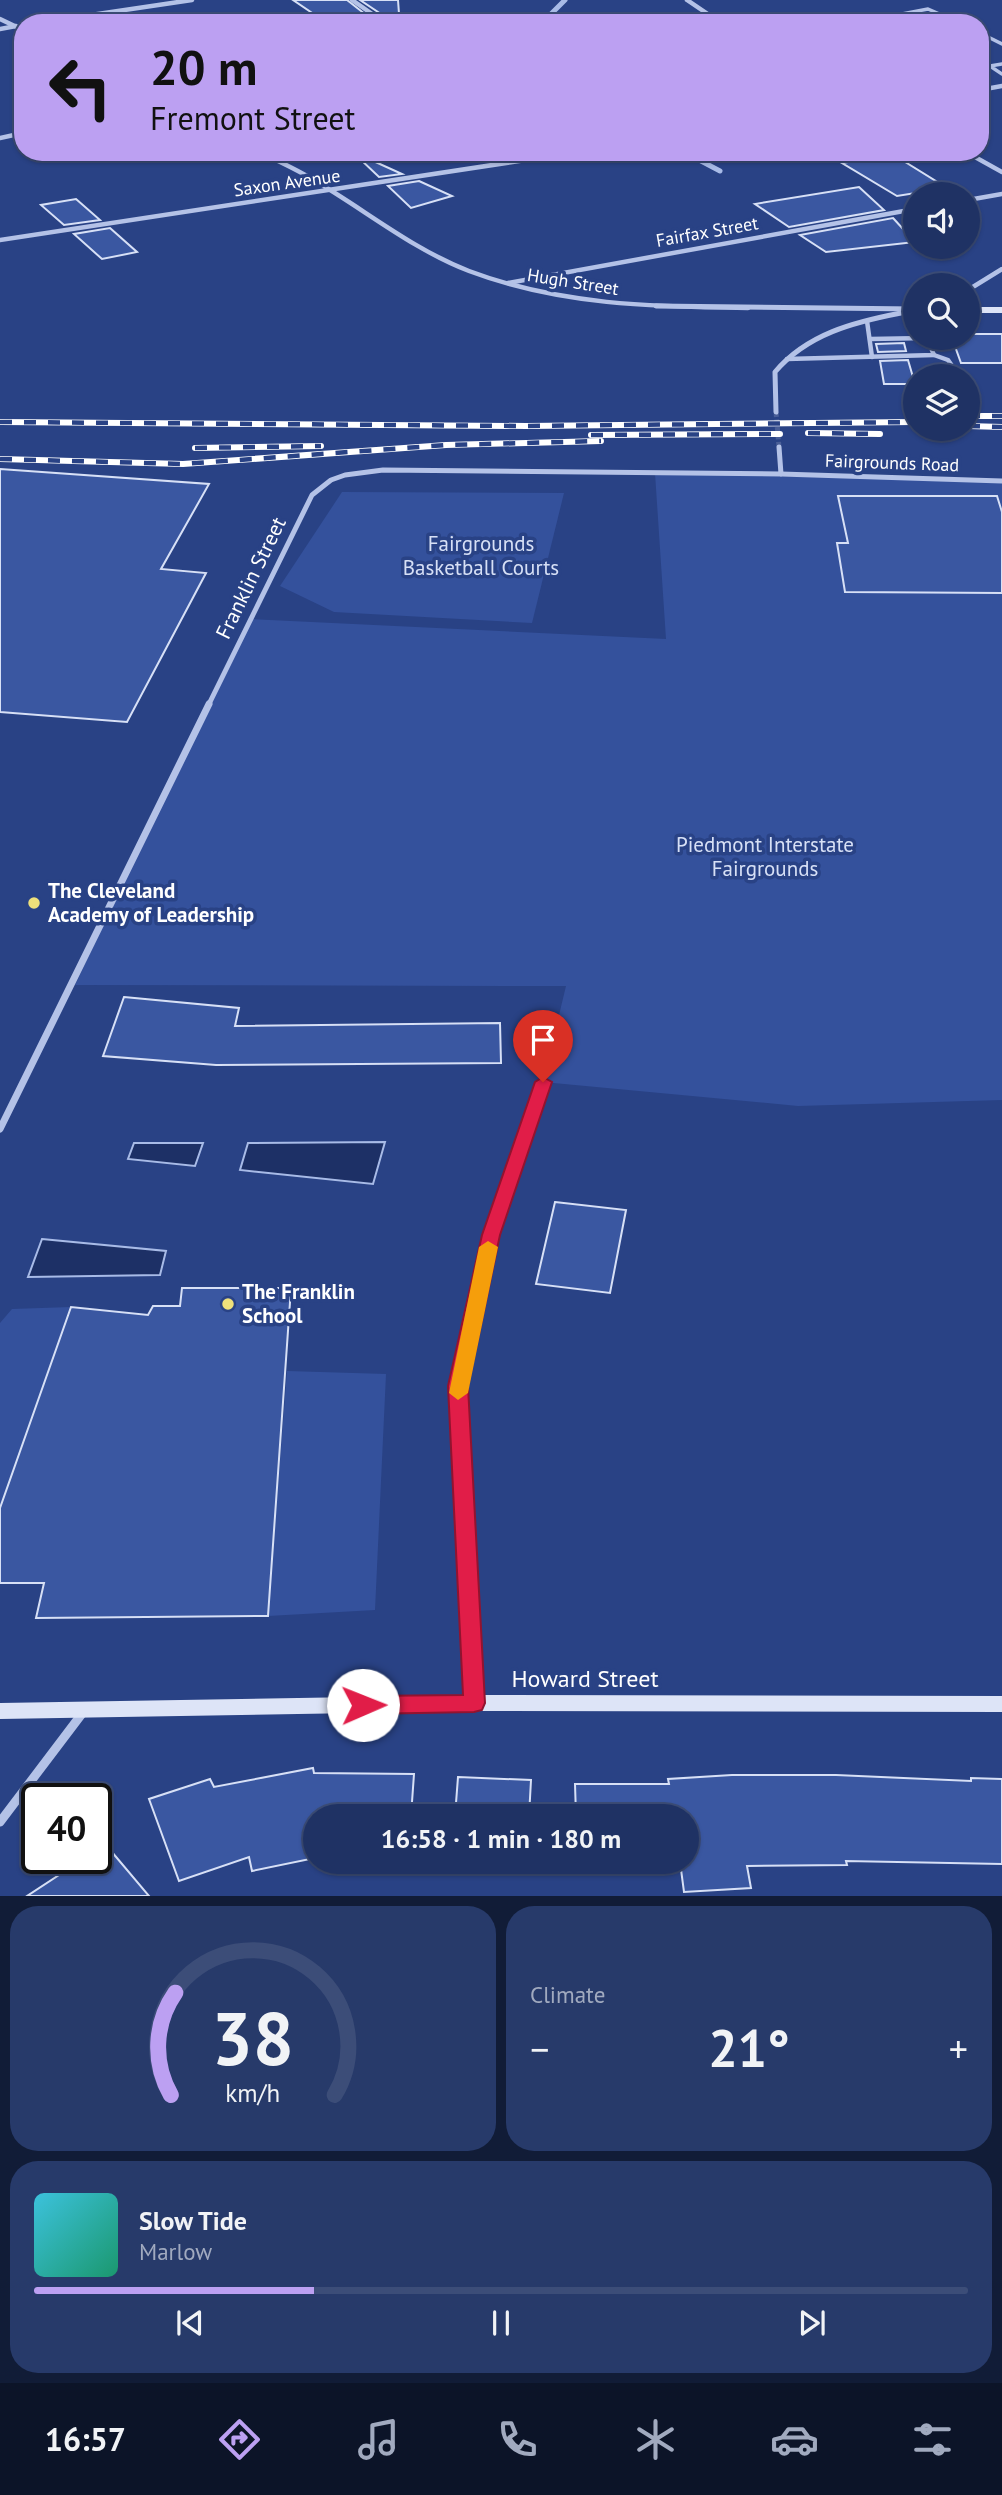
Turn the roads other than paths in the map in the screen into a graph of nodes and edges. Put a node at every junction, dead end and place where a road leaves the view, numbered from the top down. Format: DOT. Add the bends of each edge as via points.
graph roads {
  1 [pos="192,0"];
  2 [pos="352,0"];
  3 [pos="687,0"];
  4 [pos="103,13"];
  5 [pos="97,14"];
  6 [pos="372,14"];
  7 [pos="708,14"];
  8 [pos="902,14"];
  9 [pos="939,14"];
  10 [pos="1002,64"];
  11 [pos="990,66"];
  12 [pos="1002,74"];
  13 [pos="276,161"];
  14 [pos="515,161"];
  15 [pos="982,161"];
  16 [pos="1002,172"];
  17 [pos="329,191"];
  18 [pos="1002,194"];
  19 [pos="980,198"];
  20 [pos="903,211"];
  21 [pos="0,240"];
  22 [pos="1002,269"];
  23 [pos="503,283"];
  24 [pos="980,283"];
  25 [pos="903,310"];
  26 [pos="980,310"];
  27 [pos="1002,310"];
  28 [pos="903,313"];
  29 [pos="867,321"];
  30 [pos="903,338"];
  31 [pos="870,339"];
  32 [pos="932,350"];
  33 [pos="934,355"];
  34 [pos="872,358"];
  35 [pos="784,359"];
  36 [pos="951,364"];
  37 [pos="776,412"];
  38 [pos="779,447"];
  39 [pos="781,474"];
  40 [pos="1002,481"];
  41 [pos="543,1082"];
  42 [pos="0,1129"];
  43 [pos="474,1703"];
  44 [pos="1002,1704"];
  45 [pos="84,1710"];
  46 [pos="0,1711"];
  47 [pos="0,1822"];
  1 -- 4 [label="street"];
  2 -- 6 [label="street"];
  3 -- 7 [label="street"];
  4 -- 5 [label="street"];
  8 -- 9 [label="lane" via="928,9"];
  10 -- 11 [label="lane"];
  11 -- 12 [label="lane"];
  13 -- 17 [label="street, Hugh Street"];
  14 -- 17 [label="street, Saxon Avenue"];
  15 -- 16 [label="street"];
  17 -- 21 [label="street, Saxon Avenue"];
  17 -- 23 [label="street, Hugh Street" via="467,270"];
  18 -- 19 [label="street"];
  20 -- 23 [label="street, Fairfax Street"];
  22 -- 24 [label="street"];
  23 -- 25 [label="street, Hugh Street" via="561,297 635,305"];
  26 -- 27 [label="street"];
  28 -- 29 [label="street"];
  29 -- 31 [label="lane"];
  29 -- 35 [label="street" via="814,339"];
  30 -- 31 [label="lane"];
  31 -- 34 [label="lane"];
  32 -- 33 [label="lane"];
  33 -- 34 [label="lane"];
  33 -- 36 [label="lane"];
  34 -- 35 [label="lane"];
  35 -- 37 [label="street" via="775,372"];
  38 -- 39 [label="street"];
  39 -- 40 [label="street, Fairgrounds Road"];
  39 -- 42 [label="street, Franklin Street" via="425,468 362,472 320,487 260,597 75,985"];
  41 -- 43 [label="street" via="491,1235 458,1386"];
  43 -- 44 [label="street, Howard Street"];
  43 -- 45 [label="street, Howard Street"];
  45 -- 46 [label="street, Howard Street"];
  45 -- 47 [label="street"];
}
